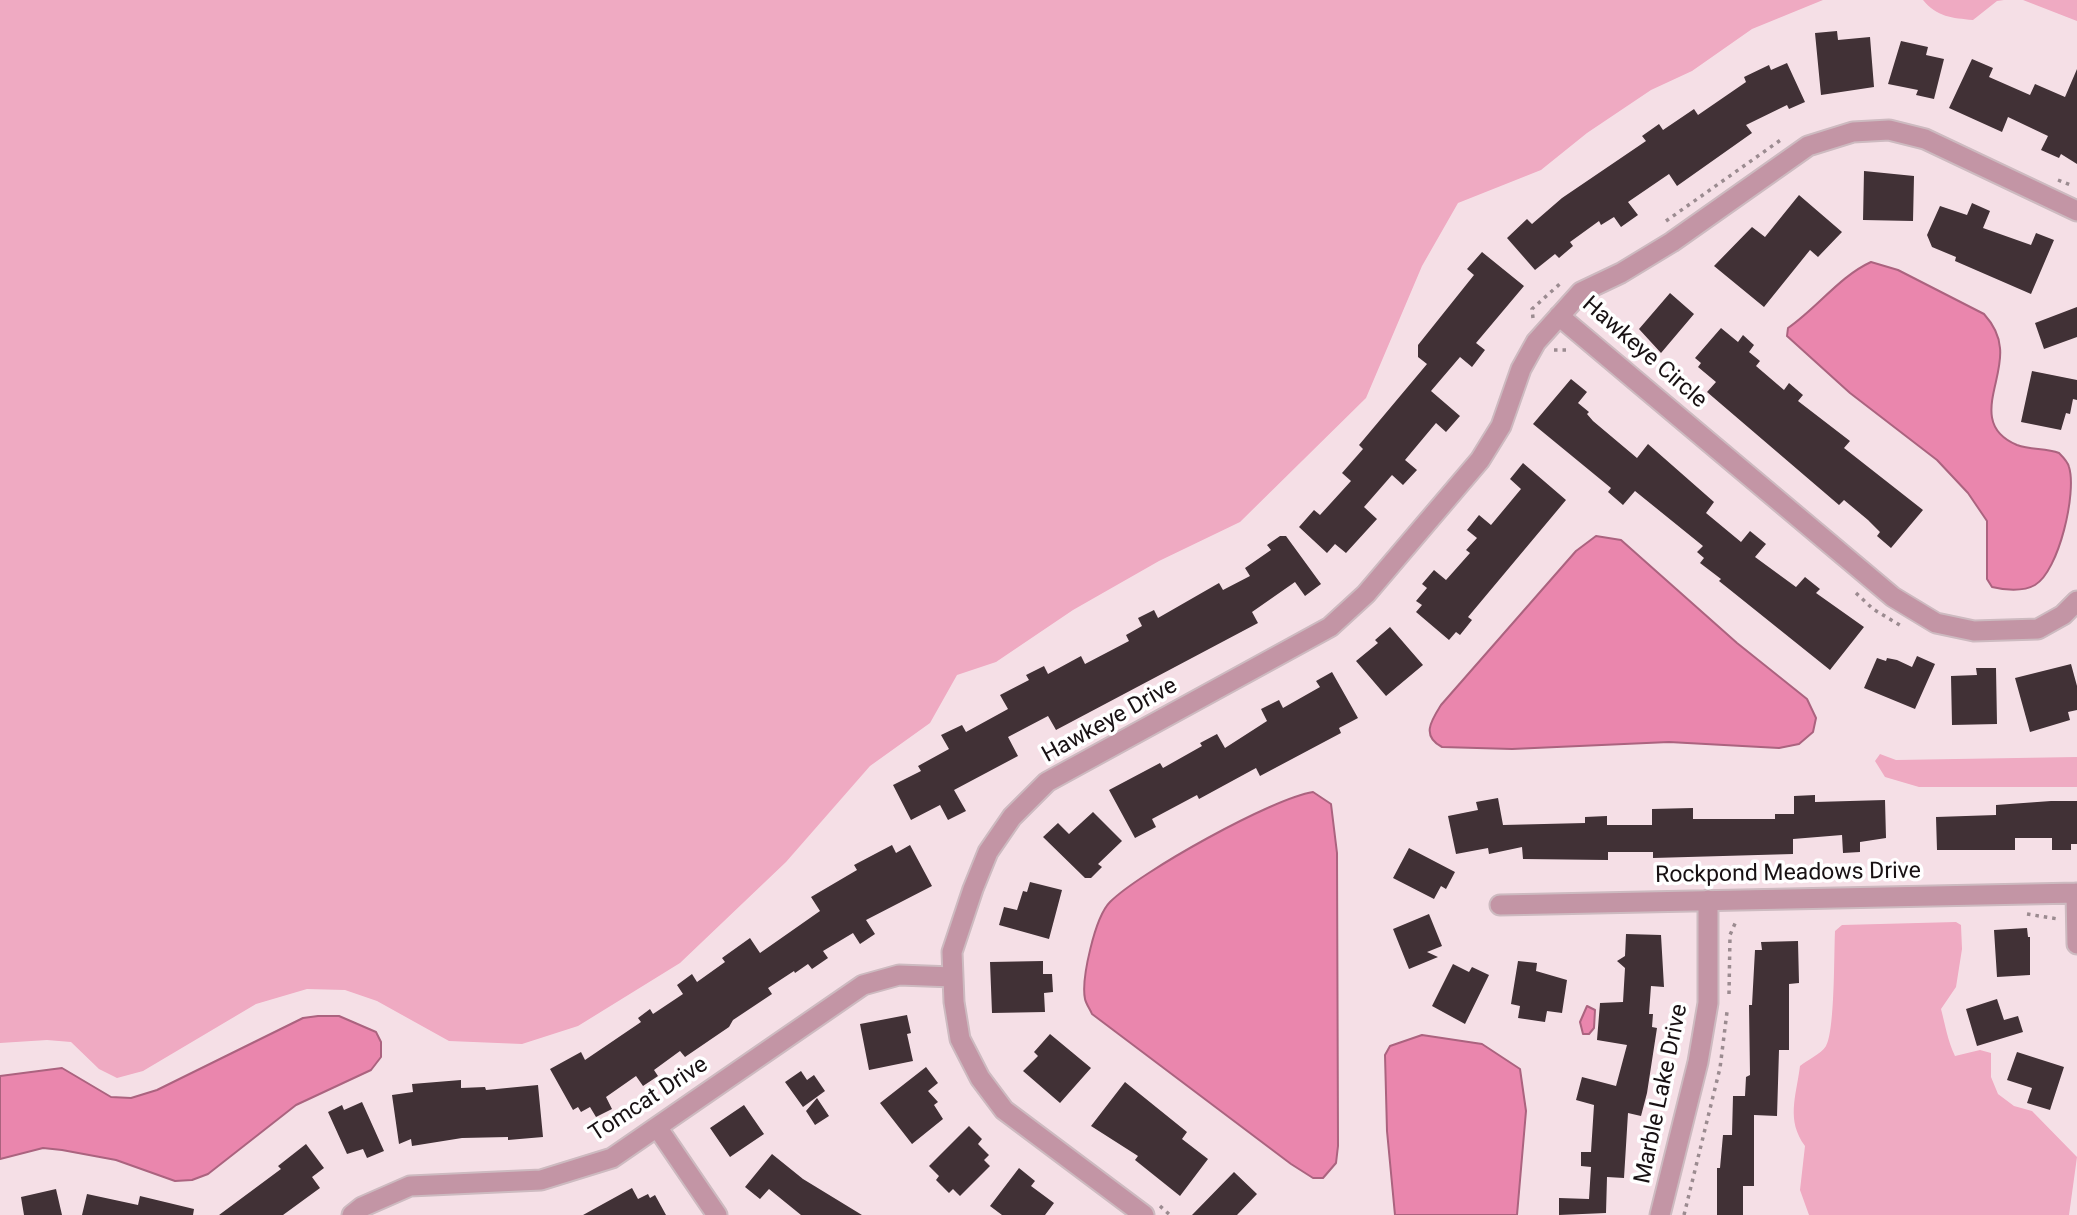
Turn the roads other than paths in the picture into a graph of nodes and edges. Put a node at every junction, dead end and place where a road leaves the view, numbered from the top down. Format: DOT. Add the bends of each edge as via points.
graph roads {
  1 [pos="2077,211"];
  2 [pos="1559,316"];
  3 [pos="2077,601"];
  4 [pos="2076,893"];
  5 [pos="1708,900"];
  6 [pos="1500,905"];
  7 [pos="2077,918"];
  8 [pos="2077,944"];
  9 [pos="953,977"];
  10 [pos="657,1127"];
  11 [pos="1151,1210"];
  12 [pos="352,1215"];
  13 [pos="717,1215"];
  14 [pos="1660,1215"];
  1 -- 2 [label="street, Hawkeye Circle" via="1925,139 1889,130 1853,132 1808,146 1672,242 1581,292"];
  2 -- 3 [label="street, Hawkeye Circle" via="1893,597 1936,623 1974,631 2038,629"];
  2 -- 9 [label="street, Hawkeye Drive" via="1536,342 1521,369 1501,426 1480,460 1366,594 1330,627 1047,782 1012,817 988,852 973,889 952,952"];
  4 -- 5 [label="street, Rockpond Meadows Drive"];
  4 -- 7 [label="street"];
  5 -- 6 [label="street, Rockpond Meadows Drive"];
  5 -- 14 [label="street, Marble Lake Drive" via="1708,1003"];
  7 -- 8 [label="street"];
  9 -- 10 [label="street, Tomcat Drive" via="899,975 863,985"];
  9 -- 11 [label="street, Hawkeye Drive" via="960,1039 980,1078 1004,1110"];
  10 -- 12 [label="street, Tomcat Drive" via="612,1158 578,1171 541,1180 410,1186"];
  10 -- 13 [label="street"];
}
